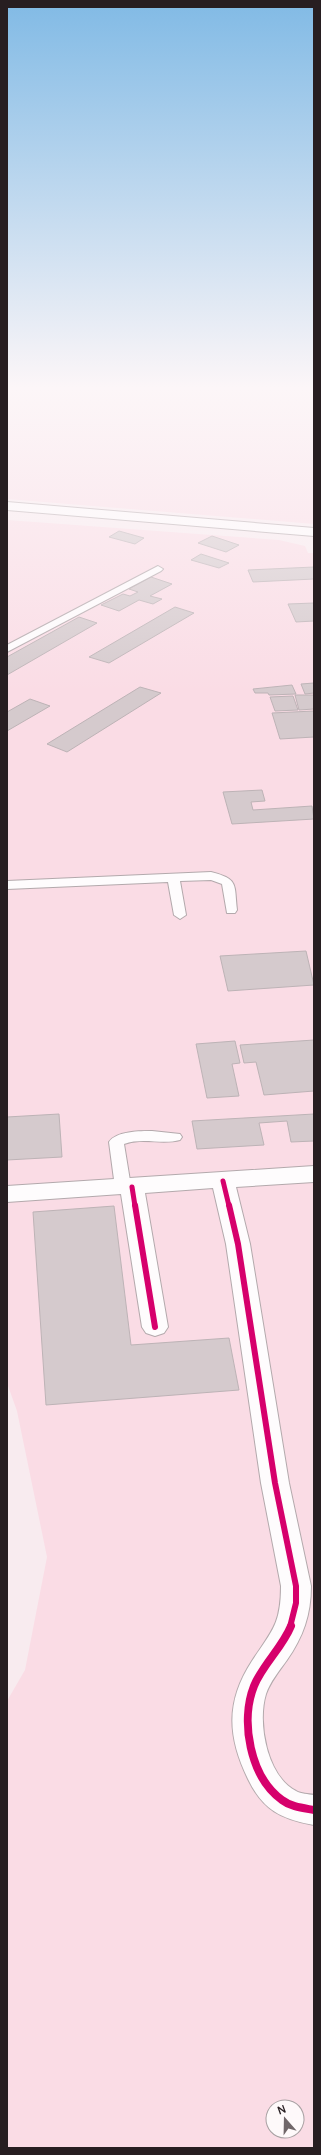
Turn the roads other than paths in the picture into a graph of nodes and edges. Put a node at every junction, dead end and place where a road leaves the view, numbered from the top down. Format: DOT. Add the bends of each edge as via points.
graph roads {
  1 [pos="7,506"];
  2 [pos="314,532"];
  3 [pos="158,569"];
  4 [pos="7,649"];
  5 [pos="173,878"];
  6 [pos="7,885"];
  7 [pos="231,910"];
  8 [pos="180,915"];
  9 [pos="175,1137"];
  10 [pos="314,1174"];
  11 [pos="223,1181"];
  12 [pos="127,1187"];
  13 [pos="7,1194"];
  14 [pos="155,1327"];
  15 [pos="314,1810"];
  1 -- 2 [label="street"];
  3 -- 4 [label="lane"];
  5 -- 6 [label="lane"];
  5 -- 7 [label="lane" via="211,876 225,880 229,888"];
  5 -- 8 [label="lane"];
  9 -- 12 [label="lane" via="128,1136 116,1142"];
  10 -- 11 [label="street"];
  11 -- 12 [label="street"];
  11 -- 15 [label="street" via="238,1244 275,1483 298,1602 295,1617 285,1638 255,1685 249,1705 248,1739 252,1757 273,1794 294,1807"];
  12 -- 13 [label="street"];
  12 -- 14 [label="street"];
}
